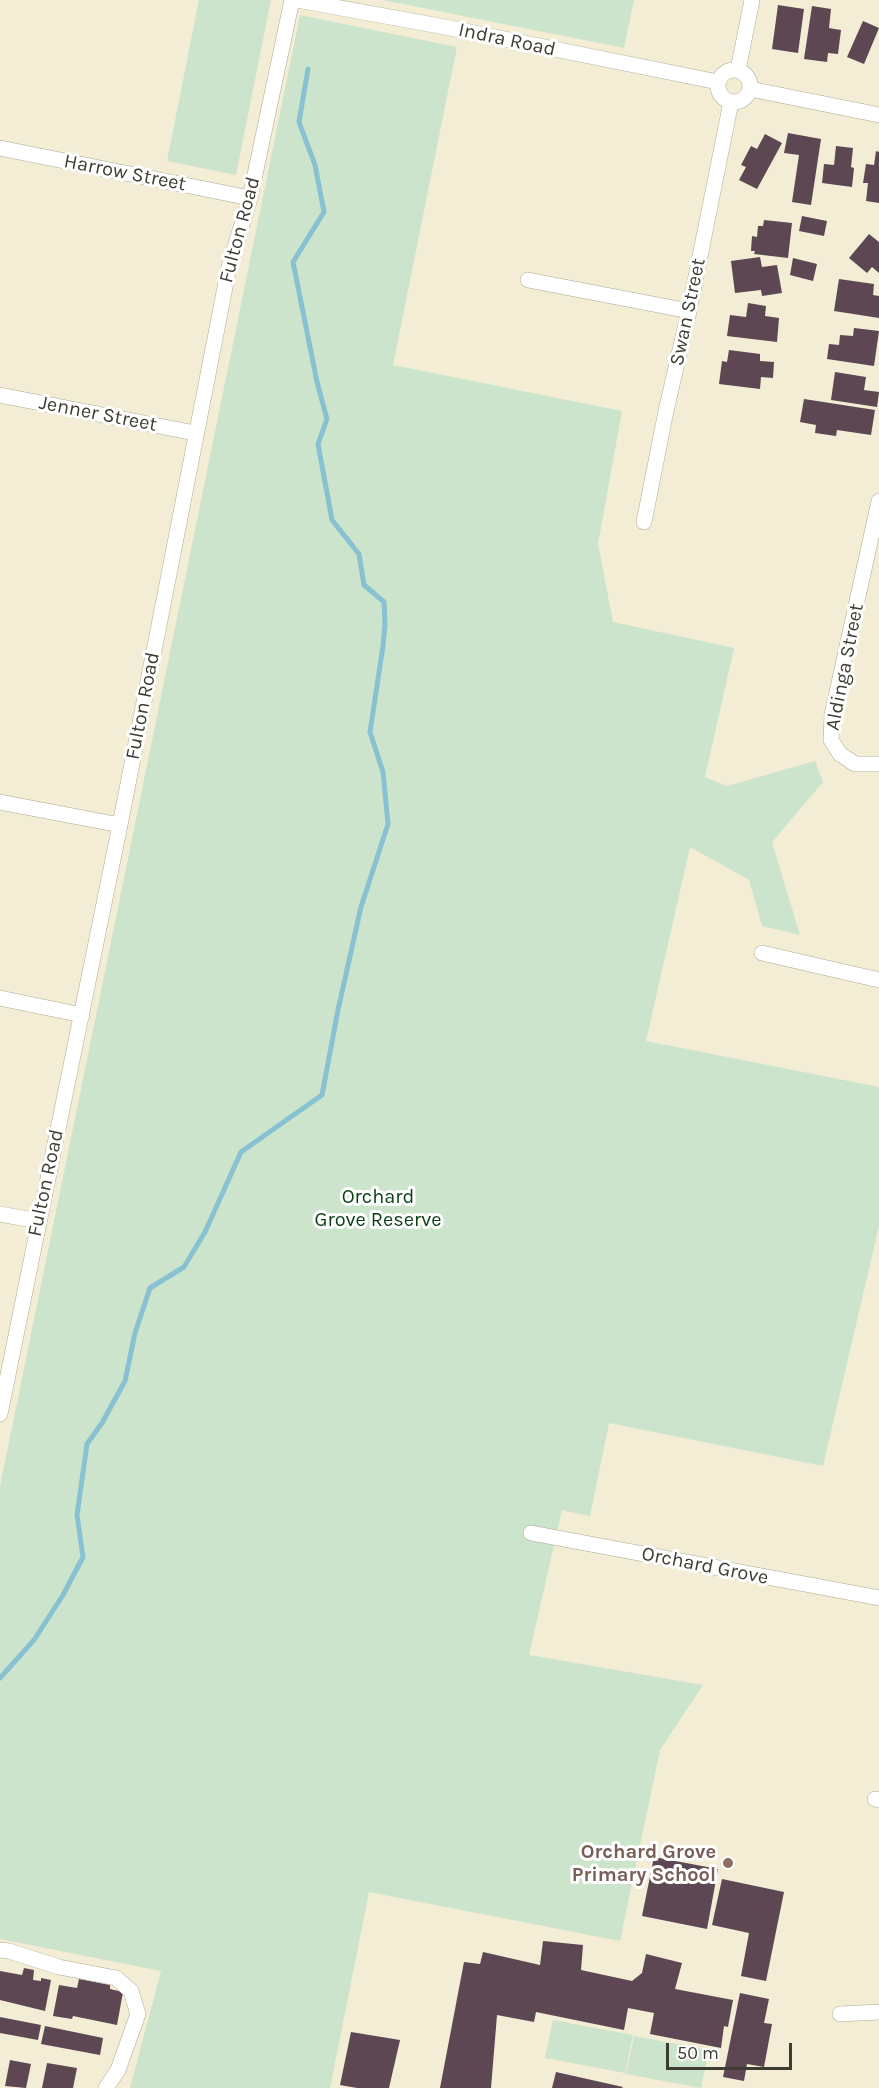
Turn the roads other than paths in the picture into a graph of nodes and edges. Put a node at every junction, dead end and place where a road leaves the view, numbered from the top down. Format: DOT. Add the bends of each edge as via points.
graph roads {
  1 [pos="292,0"];
  2 [pos="297,0"];
  3 [pos="752,0"];
  4 [pos="738,70"];
  5 [pos="718,82"];
  6 [pos="750,89"];
  7 [pos="731,102"];
  8 [pos="879,115"];
  9 [pos="0,148"];
  10 [pos="250,198"];
  11 [pos="528,280"];
  12 [pos="690,311"];
  13 [pos="0,394"];
  14 [pos="195,433"];
  15 [pos="879,501"];
  16 [pos="644,522"];
  17 [pos="879,764"];
  18 [pos="0,802"];
  19 [pos="120,825"];
  20 [pos="762,953"];
  21 [pos="879,980"];
  22 [pos="0,998"];
  23 [pos="82,1015"];
  24 [pos="0,1214"];
  25 [pos="38,1221"];
  26 [pos="0,1414"];
  27 [pos="531,1533"];
  28 [pos="879,1598"];
  29 [pos="0,1950"];
  30 [pos="879,2012"];
  31 [pos="840,2014"];
  32 [pos="106,2088"];
  1 -- 10 [label="street, Fulton Road"];
  2 -- 5 [label="street, Indra Road"];
  3 -- 4 [label="street"];
  4 -- 5 [label="street" via="727,71"];
  4 -- 6 [label="street" via="747,77"];
  5 -- 7 [label="street" via="720,94"];
  6 -- 7 [label="street" via="742,100"];
  6 -- 8 [label="street"];
  7 -- 12 [label="street, Swan Street"];
  9 -- 10 [label="street, Harrow Street"];
  10 -- 14 [label="street, Fulton Road" via="229,267"];
  11 -- 12 [label="street"];
  12 -- 16 [label="street, Swan Street"];
  13 -- 14 [label="street, Jenner Street"];
  14 -- 19 [label="street, Fulton Road"];
  15 -- 17 [label="street, Aldinga Street" via="832,715 831,740 840,754 855,764"];
  18 -- 19 [label="street"];
  19 -- 23 [label="street, Fulton Road"];
  20 -- 21 [label="street"];
  22 -- 23 [label="street"];
  23 -- 25 [label="street, Fulton Road"];
  24 -- 25 [label="street"];
  25 -- 26 [label="street, Fulton Road"];
  27 -- 28 [label="street, Orchard Grove"];
  29 -- 32 [label="street" via="116,1978 131,1990 138,2014 118,2070"];
  30 -- 31 [label="street"];
}
